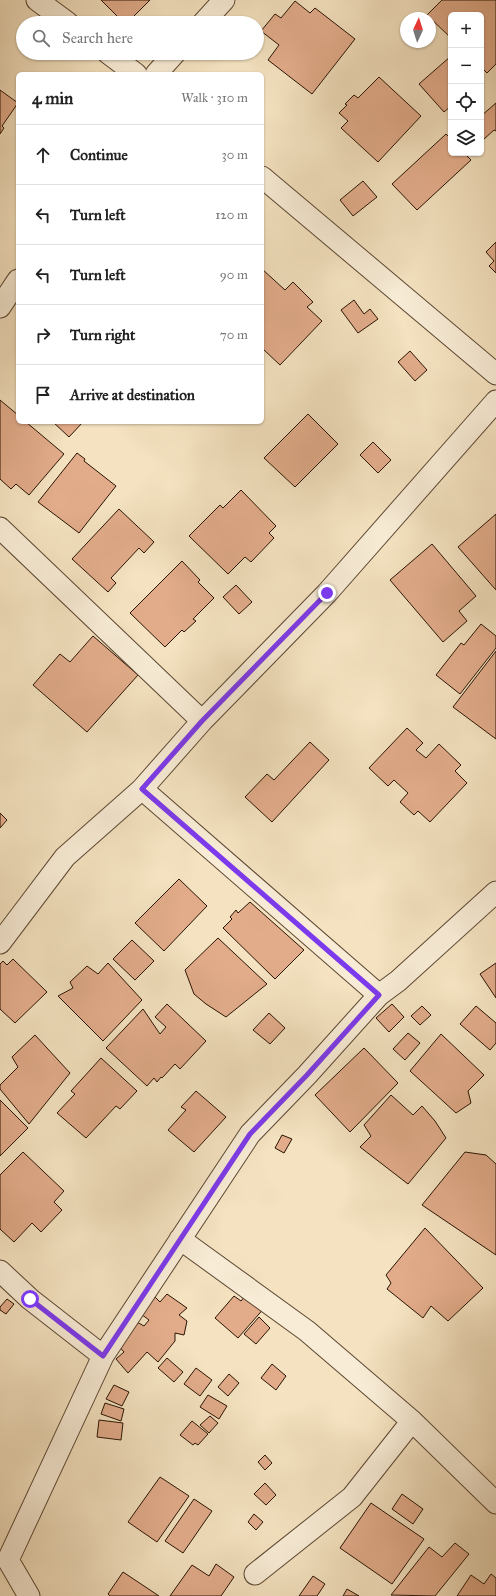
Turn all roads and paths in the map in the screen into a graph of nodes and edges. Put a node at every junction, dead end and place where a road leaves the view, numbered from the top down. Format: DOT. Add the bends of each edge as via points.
graph roads {
  1 [pos="37,0"];
  2 [pos="224,0"];
  3 [pos="59,16"];
  4 [pos="209,16"];
  5 [pos="117,60"];
  6 [pos="169,60"];
  7 [pos="133,72"];
  8 [pos="158,72"];
  9 [pos="264,179"];
  10 [pos="16,283"];
  11 [pos="0,307"];
  12 [pos="496,374"];
  13 [pos="496,401"];
  14 [pos="0,528"];
  15 [pos="202,721"];
  16 [pos="142,789"];
  17 [pos="496,892"];
  18 [pos="0,943"];
  19 [pos="379,995"];
  20 [pos="180,1239"];
  21 [pos="0,1271"];
  22 [pos="103,1356"];
  23 [pos="412,1421"];
  24 [pos="495,1501"];
  25 [pos="4,1560"];
  26 [pos="255,1574"];
  27 [pos="29,1596"];
  1 -- 3 [label="street"];
  2 -- 4 [label="street"];
  5 -- 7 [label="street"];
  6 -- 8 [label="street"];
  9 -- 12 [label="street"];
  10 -- 11 [label="street"];
  13 -- 15 [label="street" via="327,593"];
  14 -- 15 [label="street"];
  15 -- 16 [label="street"];
  16 -- 18 [label="street" via="65,857"];
  16 -- 19 [label="street"];
  17 -- 19 [label="street"];
  19 -- 20 [label="street" via="250,1134"];
  20 -- 22 [label="street"];
  20 -- 23 [label="street" via="307,1331"];
  21 -- 22 [label="street" via="30,1299"];
  22 -- 25 [label="street"];
  23 -- 24 [label="street"];
  23 -- 26 [label="street" via="352,1497"];
  25 -- 27 [label="street"];
}
